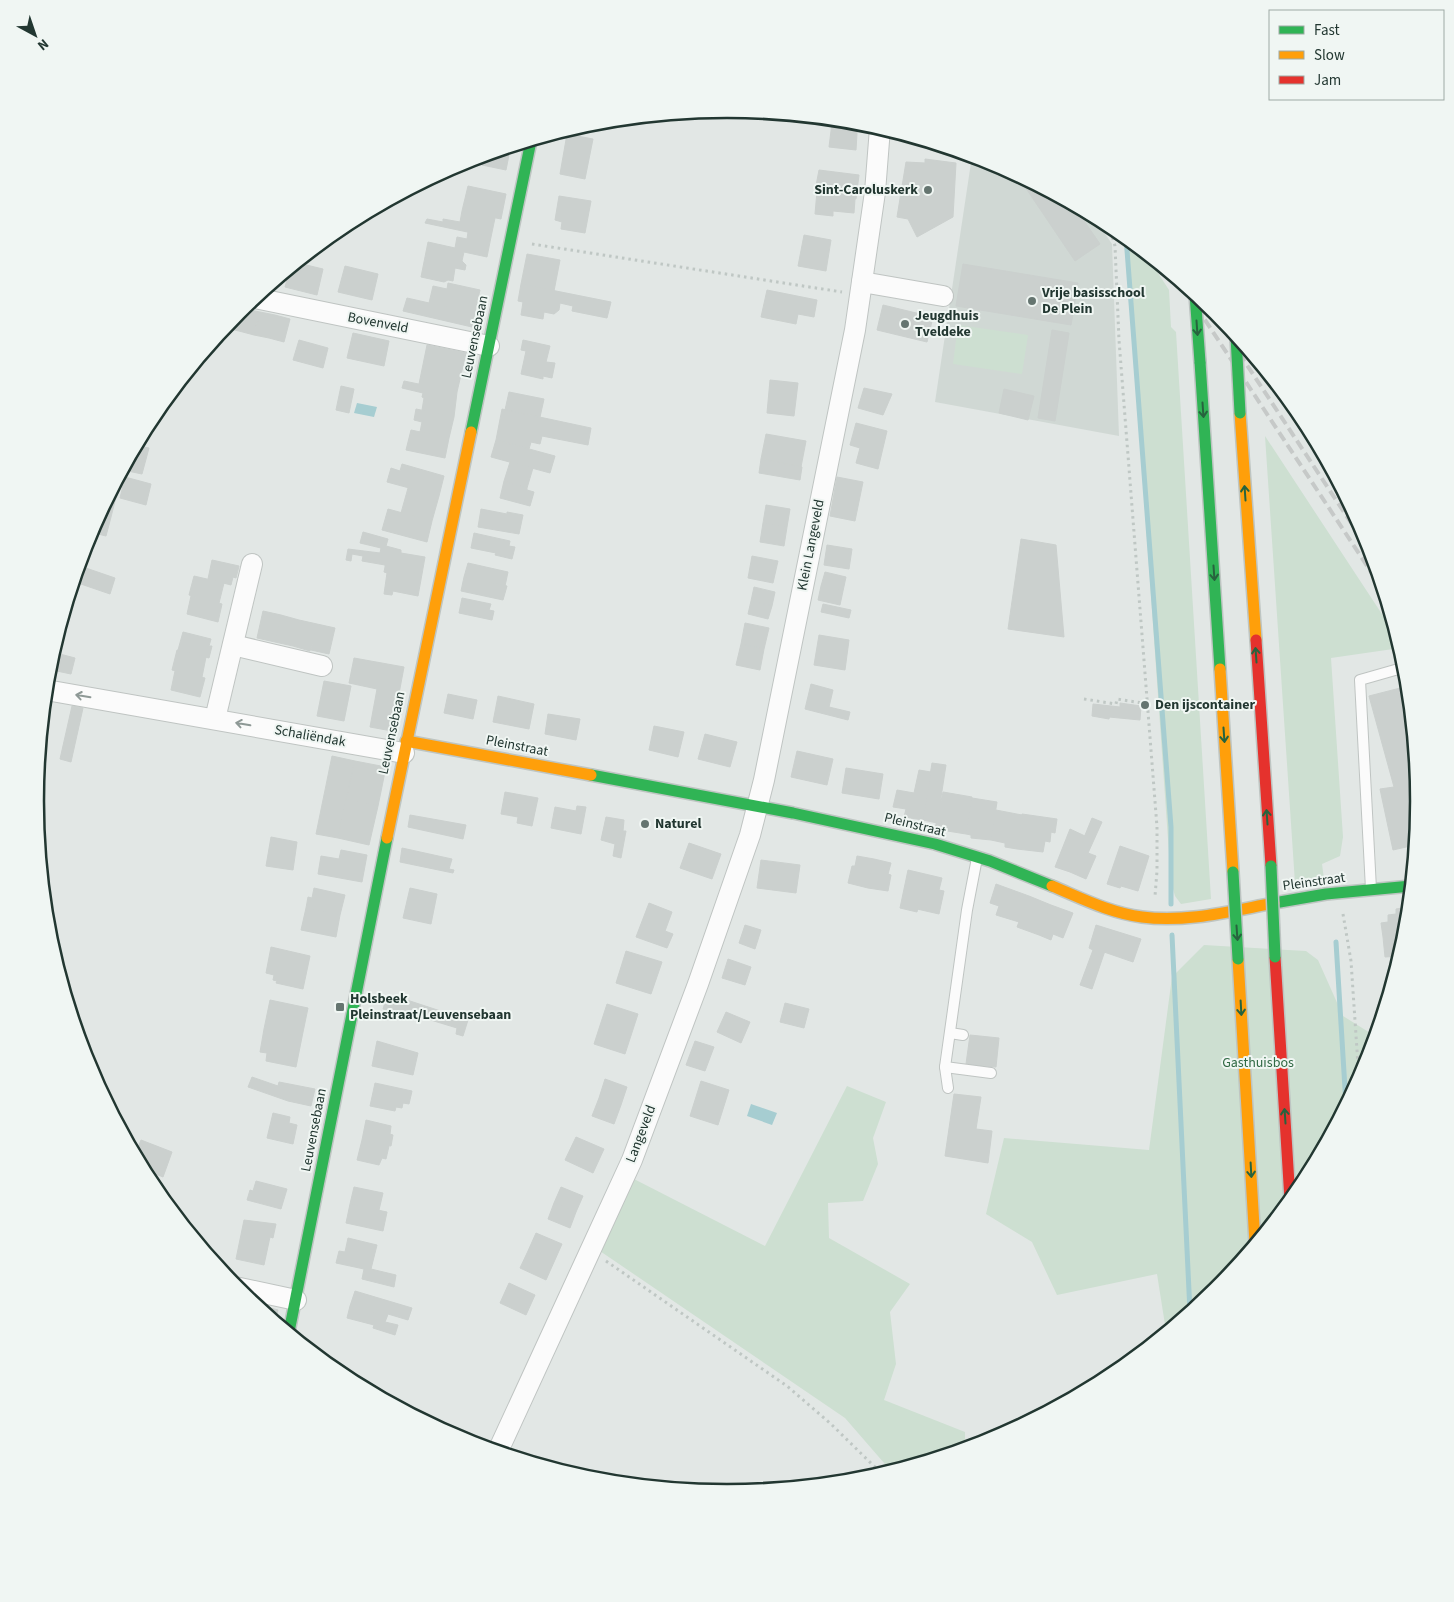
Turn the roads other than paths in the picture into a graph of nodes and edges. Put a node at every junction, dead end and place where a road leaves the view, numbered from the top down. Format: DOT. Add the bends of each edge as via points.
graph roads {
  1 [pos="880,135"];
  2 [pos="530,147"];
  3 [pos="854,287"];
  4 [pos="268,295"];
  5 [pos="943,296"];
  6 [pos="1196,305"];
  7 [pos="488,346"];
  8 [pos="1237,346"];
  9 [pos="252,564"];
  10 [pos="233,645"];
  11 [pos="322,666"];
  12 [pos="1397,669"];
  13 [pos="53,691"];
  14 [pos="215,719"];
  15 [pos="405,747"];
  16 [pos="757,807"];
  17 [pos="977,858"];
  18 [pos="1404,886"];
  19 [pos="1371,889"];
  20 [pos="950,1033"];
  21 [pos="963,1035"];
  22 [pos="944,1067"];
  23 [pos="991,1073"];
  24 [pos="948,1088"];
  25 [pos="1289,1189"];
  26 [pos="1255,1234"];
  27 [pos="252,1291"];
  28 [pos="296,1300"];
  29 [pos="290,1326"];
  30 [pos="501,1445"];
  1 -- 3 [label="street, Klein Langeveld" via="876,192"];
  2 -- 7 [label="main road, Leuvensebaan"];
  3 -- 5 [label="street"];
  3 -- 16 [label="street, Klein Langeveld" via="855,330"];
  4 -- 7 [label="street, Bovenveld"];
  6 -- 26 [label="main road, one-way, bridge"];
  7 -- 15 [label="main road, Leuvensebaan"];
  25 -- 8 [label="main road, one-way, bridge"];
  9 -- 10 [label="street"];
  10 -- 11 [label="street"];
  10 -- 14 [label="street"];
  12 -- 19 [label="lane" via="1360,680"];
  14 -- 13 [label="street, Schaliëndak, one-way"];
  15 -- 14 [label="street, Schaliëndak, one-way"];
  15 -- 16 [label="main road, Pleinstraat"];
  15 -- 28 [label="main road, Leuvensebaan"];
  16 -- 17 [label="main road, Pleinstraat" via="935,844"];
  16 -- 30 [label="street, Langeveld" via="750,835 632,1160"];
  17 -- 19 [label="main road, Pleinstraat" via="1114,911 1142,917 1200,916"];
  17 -- 20 [label="lane"];
  18 -- 19 [label="main road, Pleinstraat"];
  20 -- 21 [label="lane"];
  20 -- 22 [label="lane"];
  22 -- 23 [label="lane"];
  22 -- 24 [label="lane"];
  27 -- 28 [label="street"];
  28 -- 29 [label="main road, Leuvensebaan"];
}
